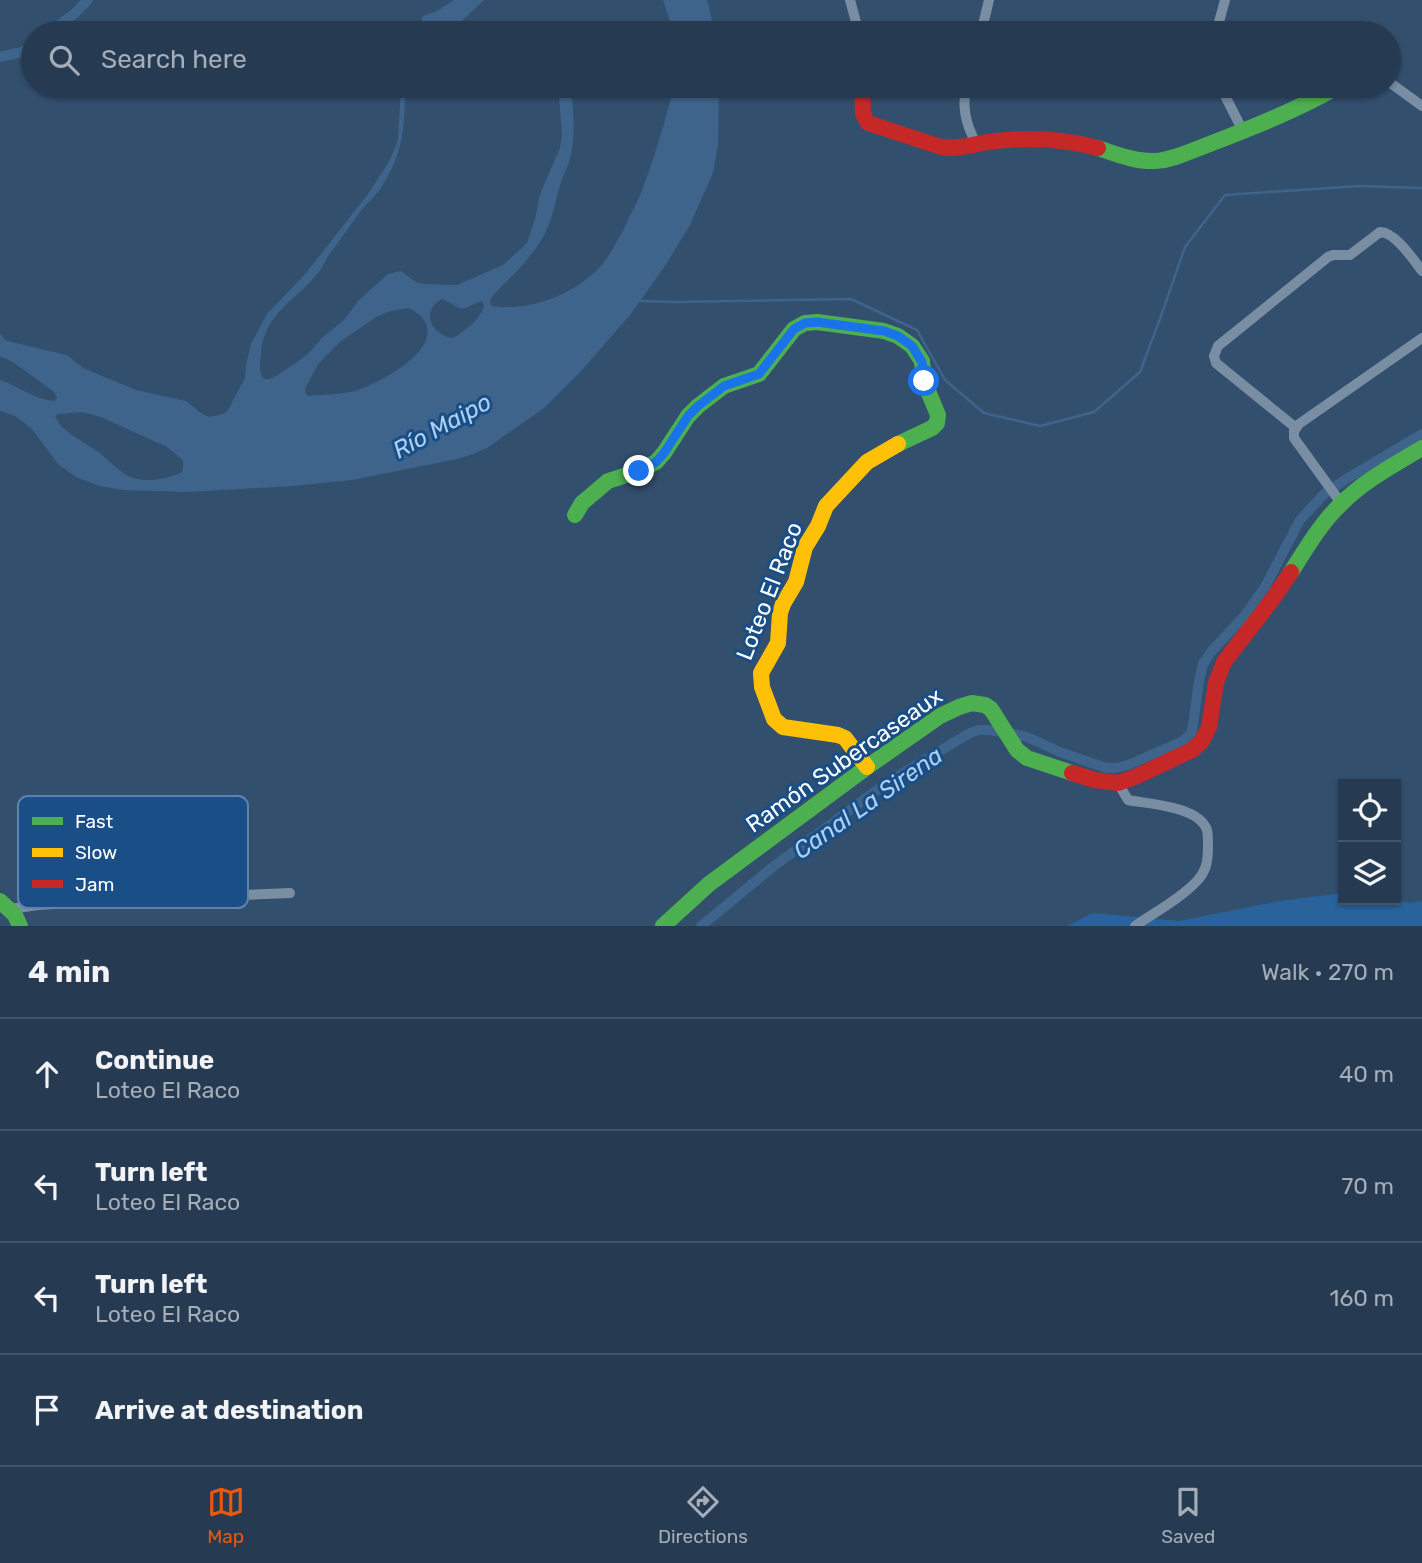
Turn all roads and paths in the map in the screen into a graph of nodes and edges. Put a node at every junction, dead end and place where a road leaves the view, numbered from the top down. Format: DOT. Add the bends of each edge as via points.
graph roads {
  1 [pos="850,0"];
  2 [pos="989,0"];
  3 [pos="1225,0"];
  4 [pos="856,21"];
  5 [pos="984,21"];
  6 [pos="1219,21"];
  7 [pos="1401,91"];
  8 [pos="862,98"];
  9 [pos="965,98"];
  10 [pos="1226,98"];
  11 [pos="1318,98"];
  12 [pos="1422,106"];
  13 [pos="1243,131"];
  14 [pos="976,143"];
  15 [pos="1422,271"];
  16 [pos="1422,338"];
  17 [pos="1296,428"];
  18 [pos="1422,448"];
  19 [pos="1337,497"];
  20 [pos="575,515"];
  21 [pos="867,767"];
  22 [pos="1118,783"];
  23 [pos="290,893"];
  24 [pos="248,895"];
  25 [pos="5,905"];
  26 [pos="20,926"];
  27 [pos="663,926"];
  28 [pos="1135,926"];
  1 -- 4 [label="street"];
  2 -- 5 [label="street"];
  3 -- 6 [label="street"];
  7 -- 12 [label="street"];
  8 -- 14 [label="street" via="868,123 947,149"];
  9 -- 14 [label="street" via="965,116"];
  10 -- 13 [label="street"];
  11 -- 13 [label="street"];
  13 -- 14 [label="street" via="1151,161 1045,139"];
  15 -- 17 [label="street" via="1392,236 1380,232 1350,255 1328,257 1218,346 1216,363"];
  16 -- 17 [label="street"];
  17 -- 19 [label="street" via="1294,438"];
  18 -- 19 [label="street"];
  19 -- 22 [label="street" via="1272,600 1224,662 1202,741 1186,753"];
  20 -- 21 [label="street, Loteo El Raco" via="608,481 656,462 698,406 724,386 759,374 794,329 805,323 884,331 912,346 922,362 937,423 867,463 826,506 783,604 778,643 761,673 774,719 783,727 838,734 852,744"];
  21 -- 22 [label="street, Ramón Subercaseaux" via="952,709 978,702 991,709 1019,753 1031,760"];
  21 -- 27 [label="street, Ramón Subercaseaux" via="709,884"];
  22 -- 28 [label="street" via="1128,800 1184,810 1208,831 1208,863 1199,878"];
  23 -- 24 [label="street"];
  25 -- 26 [label="street"];
}
